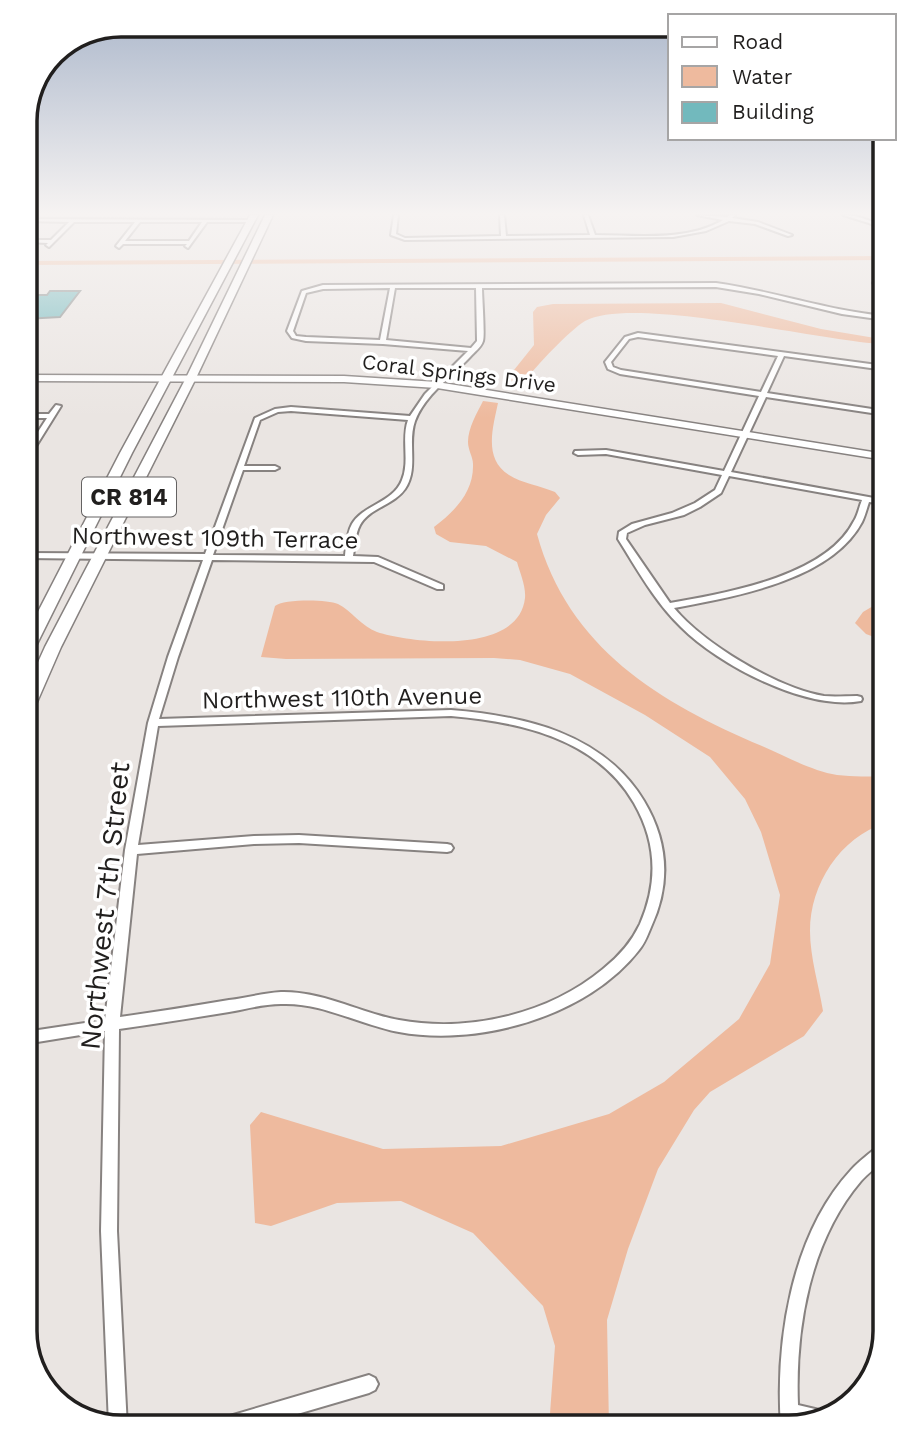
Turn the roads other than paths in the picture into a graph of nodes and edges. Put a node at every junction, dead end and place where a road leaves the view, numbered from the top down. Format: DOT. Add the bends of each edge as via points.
graph roads {
  1 [pos="218,283"];
  2 [pos="236,283"];
  3 [pos="771,284"];
  4 [pos="393,286"];
  5 [pos="480,286"];
  6 [pos="761,290"];
  7 [pos="873,317"];
  8 [pos="383,342"];
  9 [pos="474,349"];
  10 [pos="782,354"];
  11 [pos="873,366"];
  12 [pos="37,369"];
  13 [pos="168,374"];
  14 [pos="193,374"];
  15 [pos="37,378"];
  16 [pos="441,382"];
  17 [pos="762,394"];
  18 [pos="58,406"];
  19 [pos="873,411"];
  20 [pos="37,416"];
  21 [pos="51,416"];
  22 [pos="413,418"];
  23 [pos="747,431"];
  24 [pos="37,438"];
  25 [pos="873,448"];
  26 [pos="578,453"];
  27 [pos="873,455"];
  28 [pos="240,468"];
  29 [pos="275,468"];
  30 [pos="727,473"];
  31 [pos="866,499"];
  32 [pos="873,500"];
  33 [pos="37,555"];
  34 [pos="74,555"];
  35 [pos="99,555"];
  36 [pos="208,556"];
  37 [pos="349,557"];
  38 [pos="440,587"];
  39 [pos="667,606"];
  40 [pos="37,628"];
  41 [pos="37,684"];
  42 [pos="857,699"];
  43 [pos="153,723"];
  44 [pos="447,848"];
  45 [pos="131,850"];
  46 [pos="112,1023"];
  47 [pos="37,1036"];
  48 [pos="873,1160"];
  49 [pos="369,1384"];
  50 [pos="117,1415"];
  51 [pos="264,1415"];
  52 [pos="790,1415"];
  1 -- 13 [label="main road, CR 814"];
  2 -- 14 [label="main road, CR 814"];
  3 -- 6 [label="street"];
  4 -- 5 [label="street"];
  4 -- 8 [label="street"];
  4 -- 8 [label="street" via="312,288 304,292 290,331 306,340"];
  5 -- 6 [label="street" via="716,285"];
  5 -- 9 [label="street" via="482,331"];
  6 -- 7 [label="street"];
  8 -- 9 [label="street"];
  9 -- 16 [label="street"];
  10 -- 11 [label="street"];
  10 -- 17 [label="street"];
  10 -- 17 [label="street" via="638,335 627,338 608,362 620,372"];
  12 -- 13 [label="main road, Coral Springs Drive"];
  13 -- 14 [label="main road, Coral Springs Drive"];
  13 -- 15 [label="main road, Coral Springs Drive"];
  13 -- 34 [label="main road, CR 814"];
  14 -- 16 [label="main road, Coral Springs Drive"];
  14 -- 35 [label="main road, CR 814"];
  16 -- 22 [label="street"];
  16 -- 23 [label="main road, Coral Springs Drive"];
  17 -- 19 [label="street"];
  17 -- 23 [label="street"];
  18 -- 21 [label="street"];
  20 -- 21 [label="street"];
  21 -- 24 [label="street"];
  22 -- 28 [label="street, Northwest 7th Street" via="304,410 266,413 257,419"];
  22 -- 37 [label="street" via="407,445 409,475 401,490 359,520"];
  23 -- 25 [label="main road, Coral Springs Drive"];
  23 -- 27 [label="main road, Coral Springs Drive"];
  23 -- 30 [label="street"];
  26 -- 30 [label="street" via="606,452"];
  28 -- 29 [label="street"];
  28 -- 36 [label="street, Northwest 7th Street"];
  30 -- 31 [label="street"];
  30 -- 39 [label="street" via="718,491 700,504 623,532 622,539"];
  31 -- 32 [label="street"];
  31 -- 39 [label="street" via="858,523 845,539 792,574 758,587"];
  33 -- 34 [label="street, Northwest 109th Terrace"];
  34 -- 35 [label="street, Northwest 109th Terrace"];
  34 -- 40 [label="main road, CR 814"];
  35 -- 36 [label="street, Northwest 109th Terrace"];
  35 -- 41 [label="main road, CR 814"];
  36 -- 37 [label="street, Northwest 109th Terrace"];
  36 -- 43 [label="street, Northwest 7th Street"];
  37 -- 38 [label="street, Northwest 109th Terrace" via="391,564"];
  39 -- 42 [label="street" via="711,646 775,681 824,699"];
  43 -- 45 [label="street, Northwest 7th Street"];
  43 -- 46 [label="street, Northwest 110th Avenue" via="451,713 528,724 598,757 626,782 646,812 659,845 661,877 653,910 636,944 608,973 564,1002 518,1018 474,1028 427,1031 325,1004 282,998"];
  44 -- 45 [label="street" via="254,839"];
  45 -- 46 [label="street, Northwest 7th Street"];
  46 -- 47 [label="street, Northwest 110th Avenue"];
  46 -- 50 [label="street, Northwest 7th Street" via="108,1231"];
  48 -- 52 [label="street" via="837,1200 810,1253 792,1329"];
  49 -- 51 [label="street"];
}
